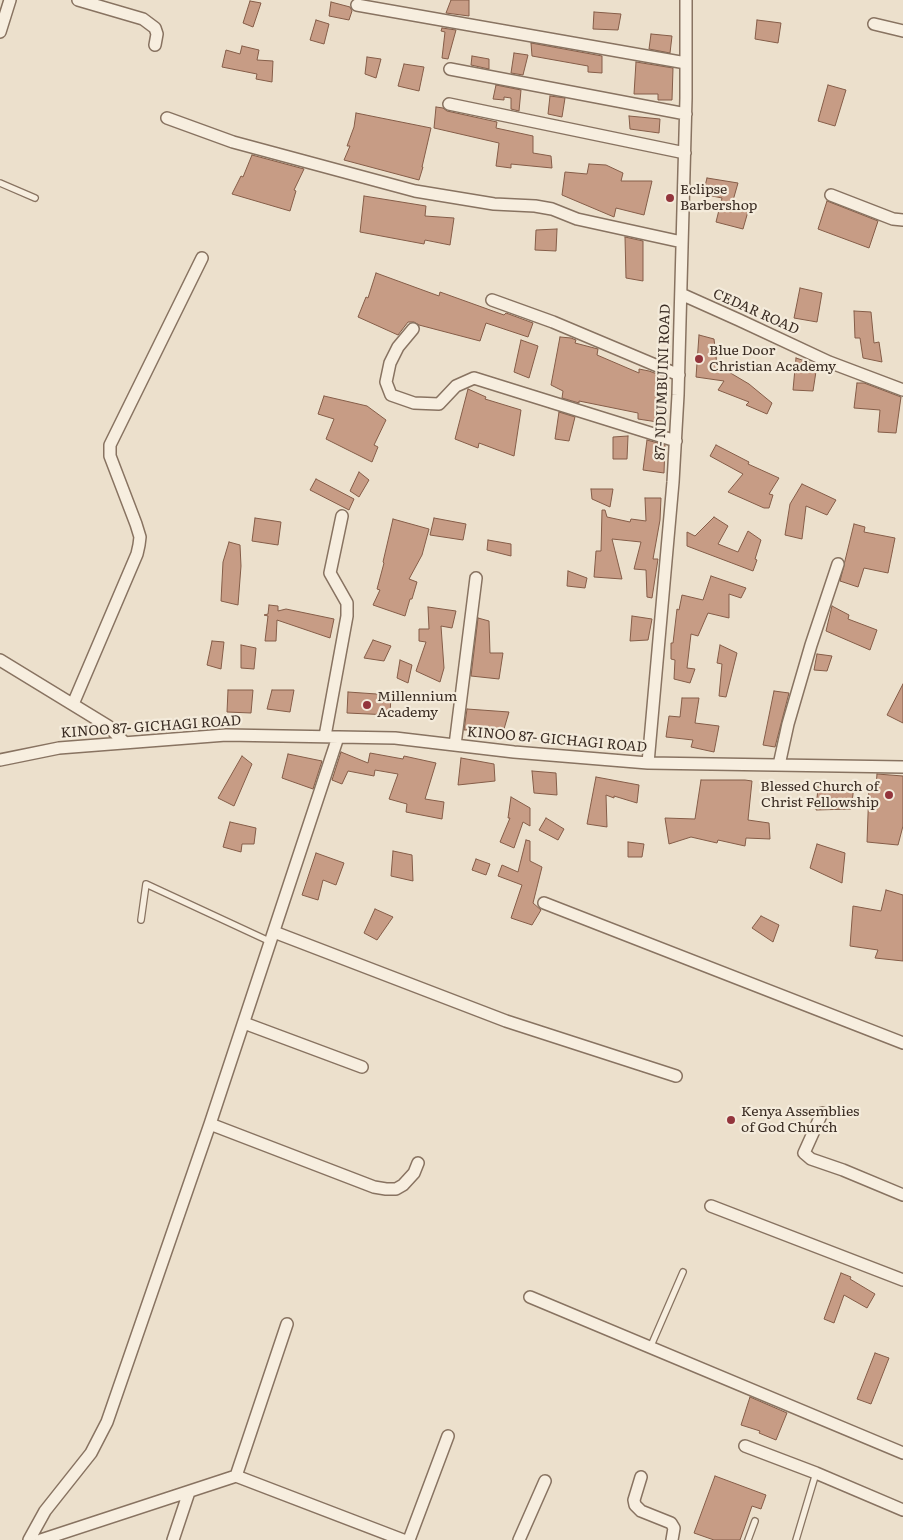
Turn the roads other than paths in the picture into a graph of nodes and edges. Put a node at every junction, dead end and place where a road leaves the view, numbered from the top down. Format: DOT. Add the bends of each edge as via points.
graph roads {
  1 [pos="10,0"];
  2 [pos="78,0"];
  3 [pos="686,0"];
  4 [pos="357,4"];
  5 [pos="874,24"];
  6 [pos="903,31"];
  7 [pos="0,32"];
  8 [pos="155,45"];
  9 [pos="686,63"];
  10 [pos="450,69"];
  11 [pos="449,104"];
  12 [pos="686,114"];
  13 [pos="168,118"];
  14 [pos="685,153"];
  15 [pos="0,183"];
  16 [pos="831,195"];
  17 [pos="35,198"];
  18 [pos="903,220"];
  19 [pos="682,242"];
  20 [pos="202,258"];
  21 [pos="681,294"];
  22 [pos="492,300"];
  23 [pos="413,329"];
  24 [pos="679,375"];
  25 [pos="903,390"];
  26 [pos="676,441"];
  27 [pos="342,516"];
  28 [pos="838,564"];
  29 [pos="476,578"];
  30 [pos="0,660"];
  31 [pos="73,704"];
  32 [pos="325,736"];
  33 [pos="338,737"];
  34 [pos="124,742"];
  35 [pos="455,745"];
  36 [pos="0,760"];
  37 [pos="648,763"];
  38 [pos="779,765"];
  39 [pos="903,767"];
  40 [pos="544,903"];
  41 [pos="141,920"];
  42 [pos="272,937"];
  43 [pos="244,1023"];
  44 [pos="903,1043"];
  45 [pos="362,1068"];
  46 [pos="676,1076"];
  47 [pos="822,1114"];
  48 [pos="210,1124"];
  49 [pos="418,1163"];
  50 [pos="903,1195"];
  51 [pos="710,1206"];
  52 [pos="683,1272"];
  53 [pos="903,1280"];
  54 [pos="530,1297"];
  55 [pos="287,1324"];
  56 [pos="650,1348"];
  57 [pos="448,1436"];
  58 [pos="745,1446"];
  59 [pos="903,1453"];
  60 [pos="816,1473"];
  61 [pos="236,1476"];
  62 [pos="641,1477"];
  63 [pos="545,1481"];
  64 [pos="189,1492"];
  65 [pos="903,1510"];
  66 [pos="755,1521"];
  67 [pos="29,1540"];
  68 [pos="41,1540"];
  69 [pos="172,1540"];
  70 [pos="403,1540"];
  71 [pos="409,1540"];
  72 [pos="518,1540"];
  73 [pos="672,1540"];
  74 [pos="748,1540"];
  75 [pos="796,1540"];
  1 -- 7 [label="street"];
  2 -- 8 [label="street" via="143,19 155,28"];
  3 -- 9 [label="street, 87- NDUMBUINI ROAD"];
  4 -- 9 [label="street"];
  5 -- 6 [label="street"];
  9 -- 12 [label="street, 87- NDUMBUINI ROAD"];
  10 -- 12 [label="street"];
  11 -- 14 [label="street"];
  12 -- 14 [label="street, 87- NDUMBUINI ROAD"];
  13 -- 19 [label="street" via="233,142 415,191 494,204 552,209 576,219"];
  14 -- 19 [label="street, 87- NDUMBUINI ROAD"];
  15 -- 17 [label="lane"];
  16 -- 18 [label="street"];
  19 -- 21 [label="street, 87- NDUMBUINI ROAD"];
  20 -- 31 [label="street" via="110,445 110,456 140,538 138,554"];
  21 -- 24 [label="street, 87- NDUMBUINI ROAD"];
  21 -- 25 [label="street, CEDAR ROAD" via="829,362"];
  22 -- 24 [label="street"];
  23 -- 26 [label="street" via="390,363 386,382 391,395 414,403 439,404 456,386 474,378"];
  24 -- 26 [label="street, 87- NDUMBUINI ROAD"];
  26 -- 37 [label="street, 87- NDUMBUINI ROAD"];
  27 -- 32 [label="street" via="330,573 347,603 347,616"];
  28 -- 38 [label="street" via="788,724"];
  29 -- 35 [label="street"];
  30 -- 31 [label="street"];
  31 -- 34 [label="street" via="108,726"];
  32 -- 33 [label="street, KINOO 87- GICHAGI ROAD"];
  32 -- 34 [label="street, KINOO 87- GICHAGI ROAD" via="226,735"];
  33 -- 35 [label="street, KINOO 87- GICHAGI ROAD" via="395,738"];
  33 -- 42 [label="street"];
  34 -- 36 [label="street, KINOO 87- GICHAGI ROAD" via="59,748"];
  35 -- 37 [label="street, KINOO 87- GICHAGI ROAD"];
  37 -- 38 [label="street, KINOO 87- GICHAGI ROAD"];
  38 -- 39 [label="street, KINOO 87- GICHAGI ROAD"];
  40 -- 44 [label="street"];
  41 -- 42 [label="lane" via="146,884"];
  42 -- 43 [label="street"];
  42 -- 46 [label="street" via="506,1021"];
  43 -- 45 [label="street"];
  43 -- 48 [label="street"];
  47 -- 50 [label="street" via="804,1153 810,1160"];
  48 -- 49 [label="street" via="374,1187 396,1189 414,1173"];
  48 -- 67 [label="street" via="103,1431 91,1453 45,1511"];
  51 -- 53 [label="street"];
  52 -- 56 [label="lane"];
  54 -- 56 [label="street"];
  55 -- 61 [label="street"];
  56 -- 59 [label="street"];
  57 -- 71 [label="street"];
  58 -- 60 [label="street"];
  60 -- 65 [label="street"];
  60 -- 75 [label="lane"];
  61 -- 64 [label="street"];
  61 -- 70 [label="street"];
  62 -- 73 [label="street" via="635,1505 641,1511 671,1524 674,1528"];
  63 -- 72 [label="street"];
  64 -- 68 [label="street"];
  64 -- 69 [label="street"];
  66 -- 74 [label="lane"];
}
